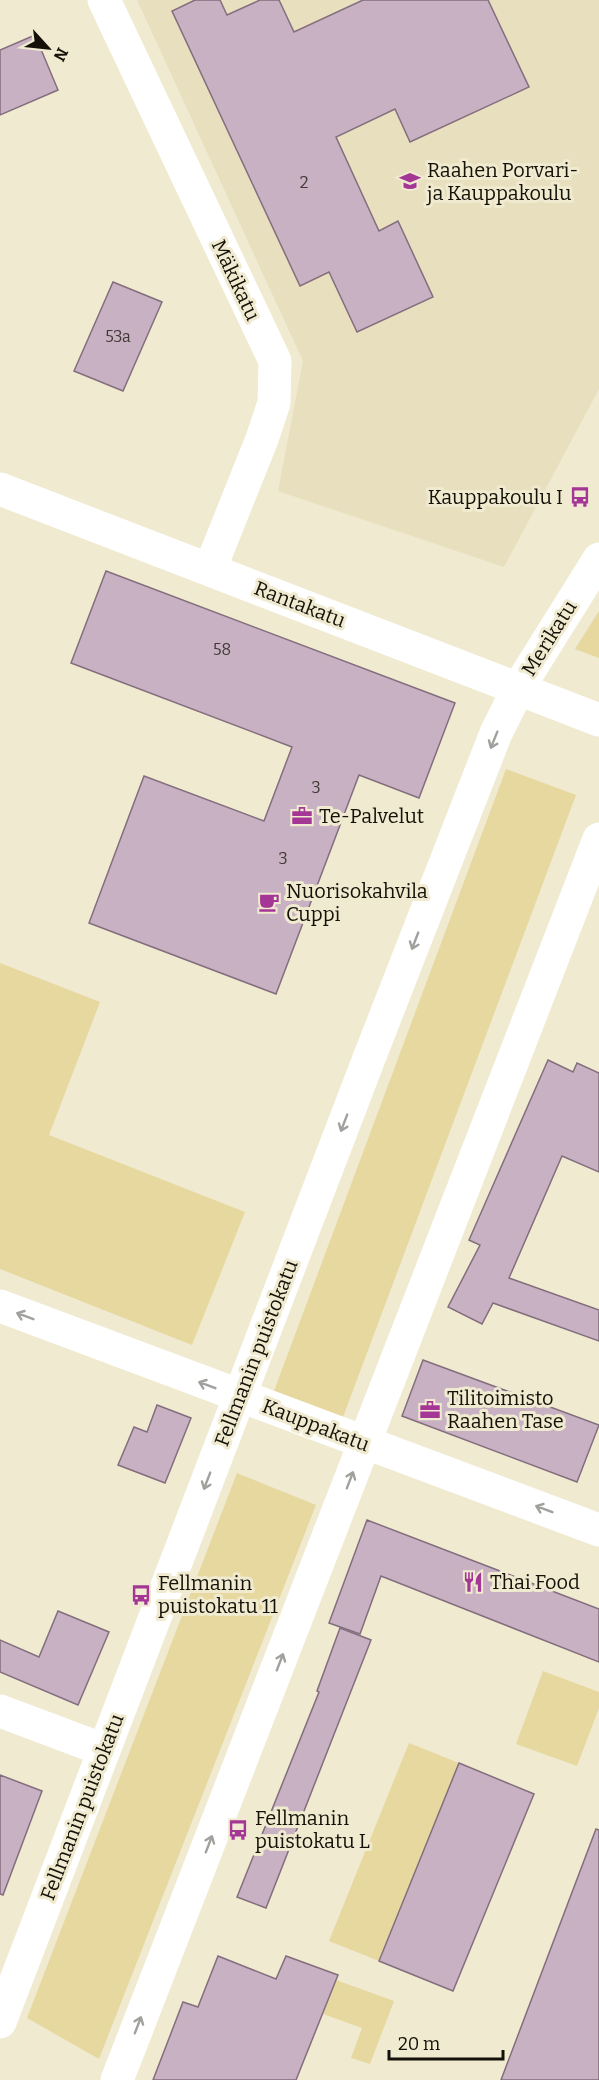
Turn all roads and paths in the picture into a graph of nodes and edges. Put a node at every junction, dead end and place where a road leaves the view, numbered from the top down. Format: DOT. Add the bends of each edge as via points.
graph roads {
  1 [pos="104,0"];
  2 [pos="0,489"];
  3 [pos="599,559"];
  4 [pos="210,569"];
  5 [pos="519,687"];
  6 [pos="599,720"];
  7 [pos="599,839"];
  8 [pos="0,1306"];
  9 [pos="240,1396"];
  10 [pos="365,1442"];
  11 [pos="599,1530"];
  12 [pos="0,1711"];
  13 [pos="104,1750"];
  14 [pos="0,2022"];
  15 [pos="117,2080"];
  1 -- 4 [label="street, Mäkikatu" via="275,361 274,403"];
  2 -- 4 [label="street, Rantakatu"];
  3 -- 5 [label="street, Merikatu"];
  4 -- 5 [label="street, Rantakatu"];
  5 -- 6 [label="street, Rantakatu"];
  5 -- 9 [label="street, Fellmanin puistokatu, one-way" via="492,744"];
  7 -- 10 [label="street"];
  9 -- 8 [label="street, Kauppakatu, one-way"];
  9 -- 10 [label="street, Kauppakatu"];
  9 -- 13 [label="street, Fellmanin puistokatu, one-way"];
  11 -- 10 [label="street, Kauppakatu, one-way"];
  15 -- 10 [label="street, one-way"];
  12 -- 13 [label="street"];
  13 -- 14 [label="street, Fellmanin puistokatu"];
}
